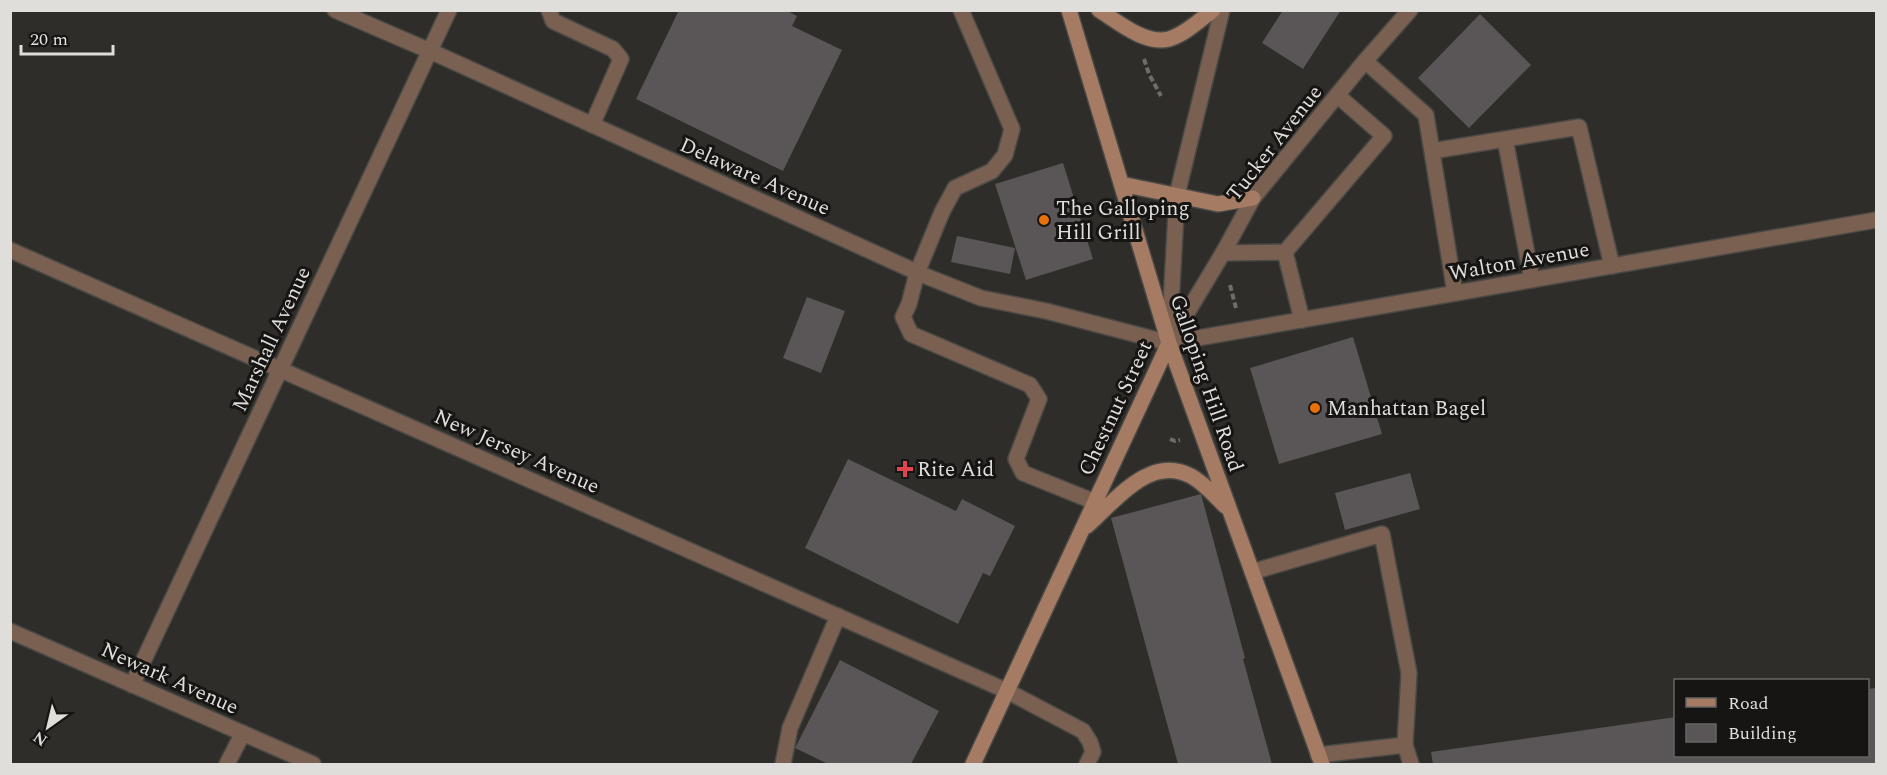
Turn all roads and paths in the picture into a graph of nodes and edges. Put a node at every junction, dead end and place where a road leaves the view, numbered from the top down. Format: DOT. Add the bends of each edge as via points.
graph roads {
  1 [pos="335,10"];
  2 [pos="448,10"];
  3 [pos="549,10"];
  4 [pos="961,10"];
  5 [pos="1069,10"];
  6 [pos="1099,10"];
  7 [pos="1214,10"];
  8 [pos="1222,10"];
  9 [pos="1410,10"];
  10 [pos="430,51"];
  11 [pos="1143,55"];
  12 [pos="1365,61"];
  13 [pos="1337,95"];
  14 [pos="1161,96"];
  15 [pos="592,125"];
  16 [pos="1505,139"];
  17 [pos="1432,151"];
  18 [pos="1121,184"];
  19 [pos="1177,195"];
  20 [pos="1253,198"];
  21 [pos="1876,220"];
  22 [pos="10,250"];
  23 [pos="1285,252"];
  24 [pos="1223,253"];
  25 [pos="1612,266"];
  26 [pos="917,273"];
  27 [pos="1227,275"];
  28 [pos="1532,280"];
  29 [pos="1455,293"];
  30 [pos="1236,308"];
  31 [pos="1302,320"];
  32 [pos="1169,343"];
  33 [pos="281,368"];
  34 [pos="1095,502"];
  35 [pos="1230,510"];
  36 [pos="1081,532"];
  37 [pos="1252,572"];
  38 [pos="838,616"];
  39 [pos="10,631"];
  40 [pos="132,685"];
  41 [pos="1007,691"];
  42 [pos="243,733"];
  43 [pos="1405,746"];
  44 [pos="1320,760"];
  45 [pos="227,765"];
  46 [pos="313,765"];
  47 [pos="783,765"];
  48 [pos="973,765"];
  49 [pos="1087,765"];
  50 [pos="1411,765"];
  1 -- 10 [label="street, Delaware Avenue"];
  2 -- 10 [label="street, Marshall Avenue"];
  3 -- 15 [label="street" via="553,21 613,49 621,59"];
  4 -- 26 [label="street" via="1012,129 1005,155 992,171 955,188"];
  5 -- 18 [label="main road, Galloping Hill Road"];
  6 -- 7 [label="main road" via="1151,39 1167,39"];
  8 -- 19 [label="street, Chestnut Street"];
  9 -- 12 [label="street, Tucker Avenue"];
  10 -- 15 [label="street, Delaware Avenue"];
  10 -- 33 [label="street, Marshall Avenue"];
  11 -- 14 [label="path"];
  12 -- 13 [label="street, Tucker Avenue"];
  12 -- 17 [label="street" via="1426,115"];
  13 -- 20 [label="street, Tucker Avenue"];
  13 -- 23 [label="street" via="1384,136"];
  15 -- 26 [label="street, Delaware Avenue"];
  16 -- 17 [label="street"];
  16 -- 25 [label="street" via="1579,127"];
  16 -- 28 [label="street"];
  17 -- 29 [label="street"];
  18 -- 19 [label="main road"];
  18 -- 32 [label="main road, Galloping Hill Road"];
  19 -- 20 [label="main road" via="1218,204"];
  19 -- 32 [label="street, Chestnut Street"];
  20 -- 24 [label="street, Tucker Avenue"];
  21 -- 25 [label="street, Walton Avenue"];
  22 -- 33 [label="street, New Jersey Avenue"];
  23 -- 24 [label="street"];
  23 -- 31 [label="street"];
  24 -- 32 [label="street, Tucker Avenue"];
  25 -- 28 [label="street, Walton Avenue"];
  26 -- 32 [label="street, Delaware Avenue" via="981,298"];
  26 -- 34 [label="street" via="903,317 911,334 1030,385 1039,399 1016,459 1023,473"];
  27 -- 30 [label="path"];
  28 -- 29 [label="street, Walton Avenue"];
  29 -- 31 [label="street, Walton Avenue"];
  31 -- 32 [label="street, Walton Avenue"];
  32 -- 34 [label="main road, Chestnut Street"];
  32 -- 35 [label="main road, Galloping Hill Road"];
  33 -- 38 [label="street, New Jersey Avenue"];
  33 -- 40 [label="street, Marshall Avenue"];
  34 -- 36 [label="main road, Chestnut Street"];
  35 -- 36 [label="main road" via="1190,476 1161,469 1137,480"];
  35 -- 37 [label="main road, Galloping Hill Road"];
  36 -- 41 [label="main road, Chestnut Street"];
  37 -- 43 [label="street" via="1382,534 1409,673"];
  37 -- 44 [label="main road, Galloping Hill Road"];
  38 -- 41 [label="street, New Jersey Avenue"];
  38 -- 47 [label="street" via="790,728"];
  39 -- 40 [label="street, Newark Avenue"];
  40 -- 42 [label="street, Newark Avenue"];
  41 -- 48 [label="main road, Chestnut Street"];
  41 -- 49 [label="street, New Jersey Avenue" via="1083,730 1093,752"];
  42 -- 45 [label="street"];
  42 -- 46 [label="street, Newark Avenue"];
  43 -- 44 [label="street"];
  43 -- 50 [label="street"];
}
